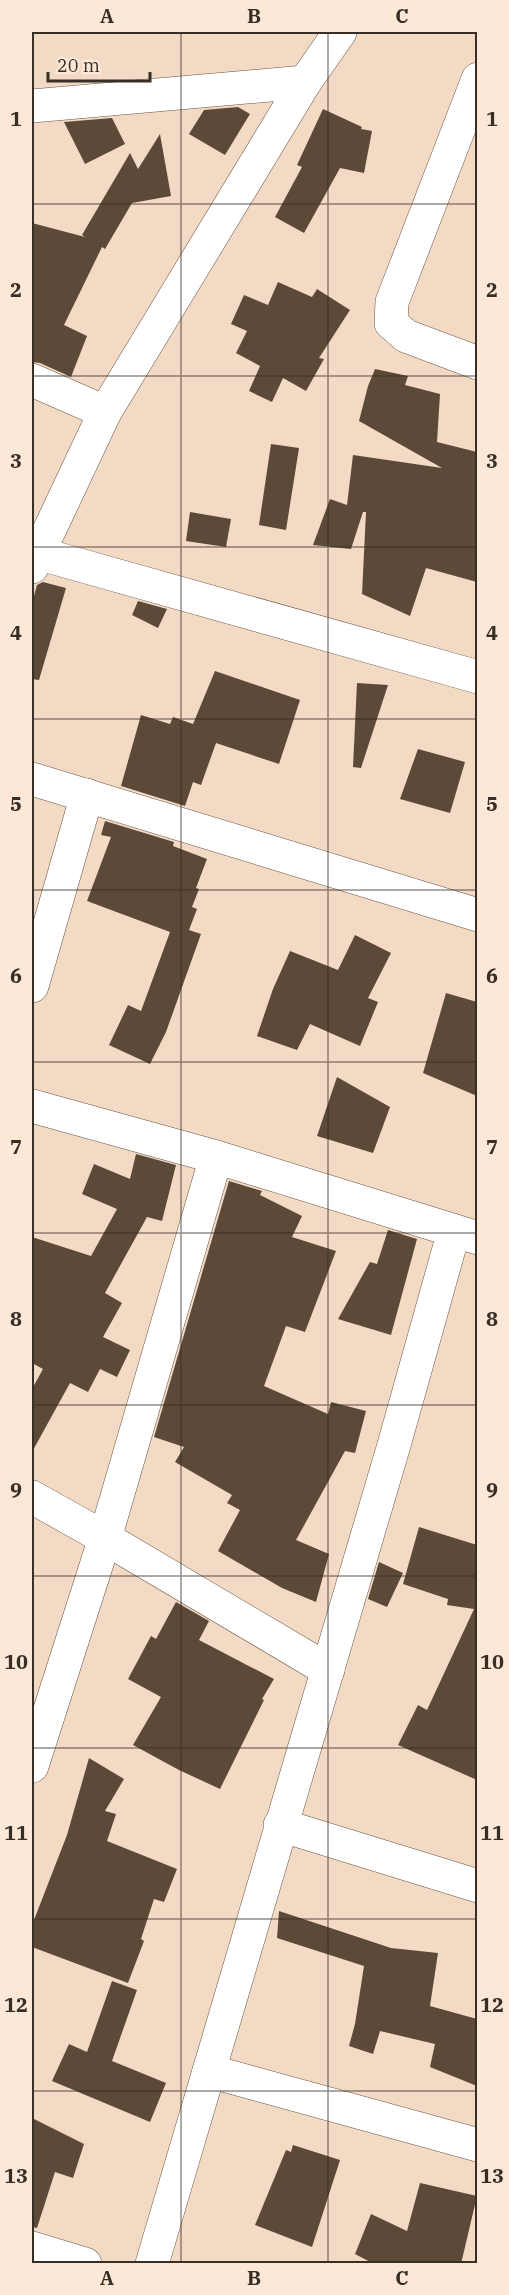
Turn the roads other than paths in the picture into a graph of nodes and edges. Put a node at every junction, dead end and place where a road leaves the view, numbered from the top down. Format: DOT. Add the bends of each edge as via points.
graph roads {
  1 [pos="340,32"];
  2 [pos="477,79"];
  3 [pos="305,82"];
  4 [pos="32,106"];
  5 [pos="477,363"];
  6 [pos="32,380"];
  7 [pos="105,412"];
  8 [pos="34,560"];
  9 [pos="477,677"];
  10 [pos="32,779"];
  11 [pos="87,795"];
  12 [pos="477,915"];
  13 [pos="32,986"];
  14 [pos="32,1106"];
  15 [pos="216,1157"];
  16 [pos="466,1234"];
  17 [pos="32,1497"];
  18 [pos="105,1538"];
  19 [pos="328,1670"];
  20 [pos="32,1766"];
  21 [pos="280,1825"];
  22 [pos="477,1886"];
  23 [pos="209,2071"];
  24 [pos="477,2145"];
  25 [pos="32,2248"];
  26 [pos="85,2264"];
  27 [pos="152,2264"];
  1 -- 3 [label="street"];
  2 -- 5 [label="street" via="392,302 391,323 406,336"];
  3 -- 4 [label="street"];
  3 -- 7 [label="street"];
  6 -- 7 [label="street"];
  7 -- 8 [label="street"];
  8 -- 9 [label="street"];
  10 -- 11 [label="street"];
  11 -- 12 [label="street"];
  11 -- 13 [label="street"];
  14 -- 15 [label="street"];
  15 -- 16 [label="street"];
  15 -- 18 [label="street"];
  16 -- 19 [label="street"];
  17 -- 18 [label="street"];
  18 -- 19 [label="street"];
  18 -- 20 [label="street"];
  19 -- 21 [label="street"];
  21 -- 22 [label="street"];
  21 -- 23 [label="street"];
  23 -- 24 [label="street"];
  23 -- 27 [label="street"];
  25 -- 26 [label="street"];
}
